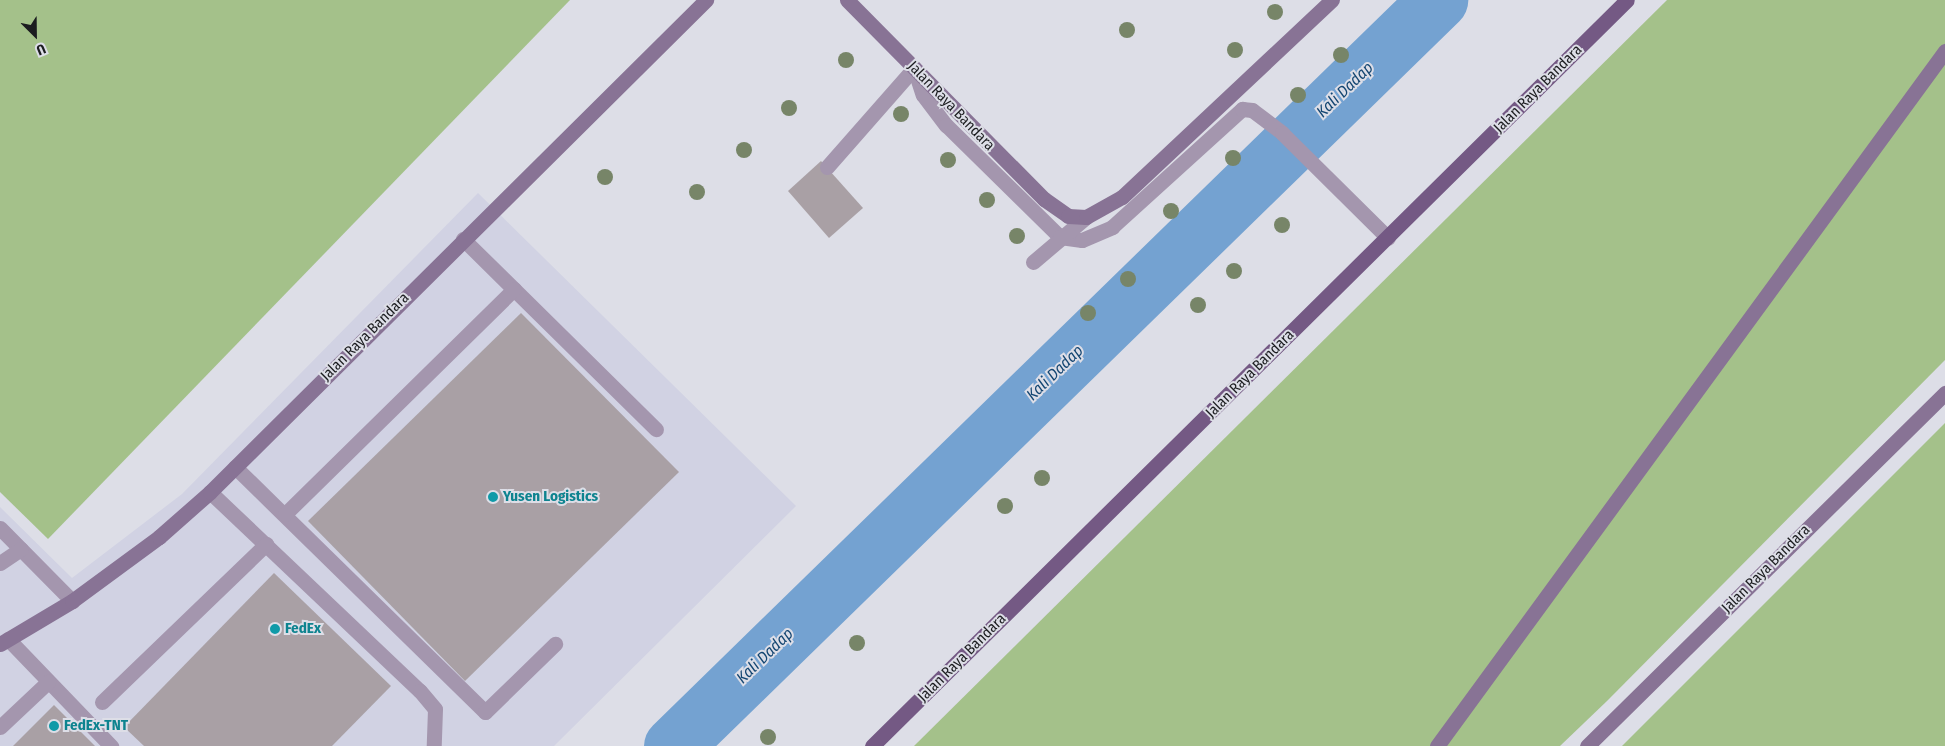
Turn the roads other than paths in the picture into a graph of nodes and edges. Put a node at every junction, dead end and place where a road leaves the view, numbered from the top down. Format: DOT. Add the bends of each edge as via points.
graph roads {
  1 [pos="706,0"];
  2 [pos="847,0"];
  3 [pos="1332,0"];
  4 [pos="1627,0"];
  5 [pos="1945,51"];
  6 [pos="914,68"];
  7 [pos="827,167"];
  8 [pos="1086,217"];
  9 [pos="1060,237"];
  10 [pos="1388,238"];
  11 [pos="464,239"];
  12 [pos="1032,262"];
  13 [pos="514,289"];
  14 [pos="1945,393"];
  15 [pos="656,429"];
  16 [pos="235,467"];
  17 [pos="210,492"];
  18 [pos="285,514"];
  19 [pos="0,528"];
  20 [pos="266,544"];
  21 [pos="21,549"];
  22 [pos="0,563"];
  23 [pos="72,601"];
  24 [pos="4,641"];
  25 [pos="555,644"];
  26 [pos="48,682"];
  27 [pos="102,702"];
  28 [pos="0,727"];
  29 [pos="111,746"];
  30 [pos="434,746"];
  31 [pos="872,746"];
  32 [pos="1437,746"];
  33 [pos="1588,746"];
  1 -- 11 [label="street, Jalan Raya Bandara"];
  2 -- 6 [label="street, Jalan Raya Bandara"];
  3 -- 8 [label="street" via="1130,191"];
  4 -- 10 [label="main road, Jalan Raya Bandara"];
  5 -- 32 [label="street"];
  6 -- 7 [label="lane"];
  6 -- 8 [label="street, Jalan Raya Bandara" via="1056,210"];
  6 -- 9 [label="lane" via="923,95 946,125"];
  8 -- 9 [label="lane"];
  9 -- 10 [label="lane" via="1095,236 1132,212 1238,110 1252,110 1282,133"];
  9 -- 12 [label="lane"];
  10 -- 31 [label="main road, Jalan Raya Bandara"];
  11 -- 13 [label="lane"];
  11 -- 16 [label="street, Jalan Raya Bandara"];
  13 -- 15 [label="lane"];
  13 -- 18 [label="lane"];
  14 -- 33 [label="street, Jalan Raya Bandara"];
  16 -- 17 [label="street, Jalan Raya Bandara"];
  16 -- 18 [label="lane"];
  17 -- 20 [label="lane"];
  17 -- 23 [label="street, Jalan Raya Bandara" via="159,537"];
  18 -- 25 [label="lane" via="485,712"];
  19 -- 21 [label="lane"];
  20 -- 27 [label="lane"];
  20 -- 30 [label="lane" via="435,709"];
  21 -- 22 [label="lane"];
  21 -- 23 [label="lane"];
  23 -- 24 [label="street, Jalan Raya Bandara"];
  24 -- 26 [label="lane"];
  26 -- 28 [label="lane"];
  26 -- 29 [label="lane"];
}
